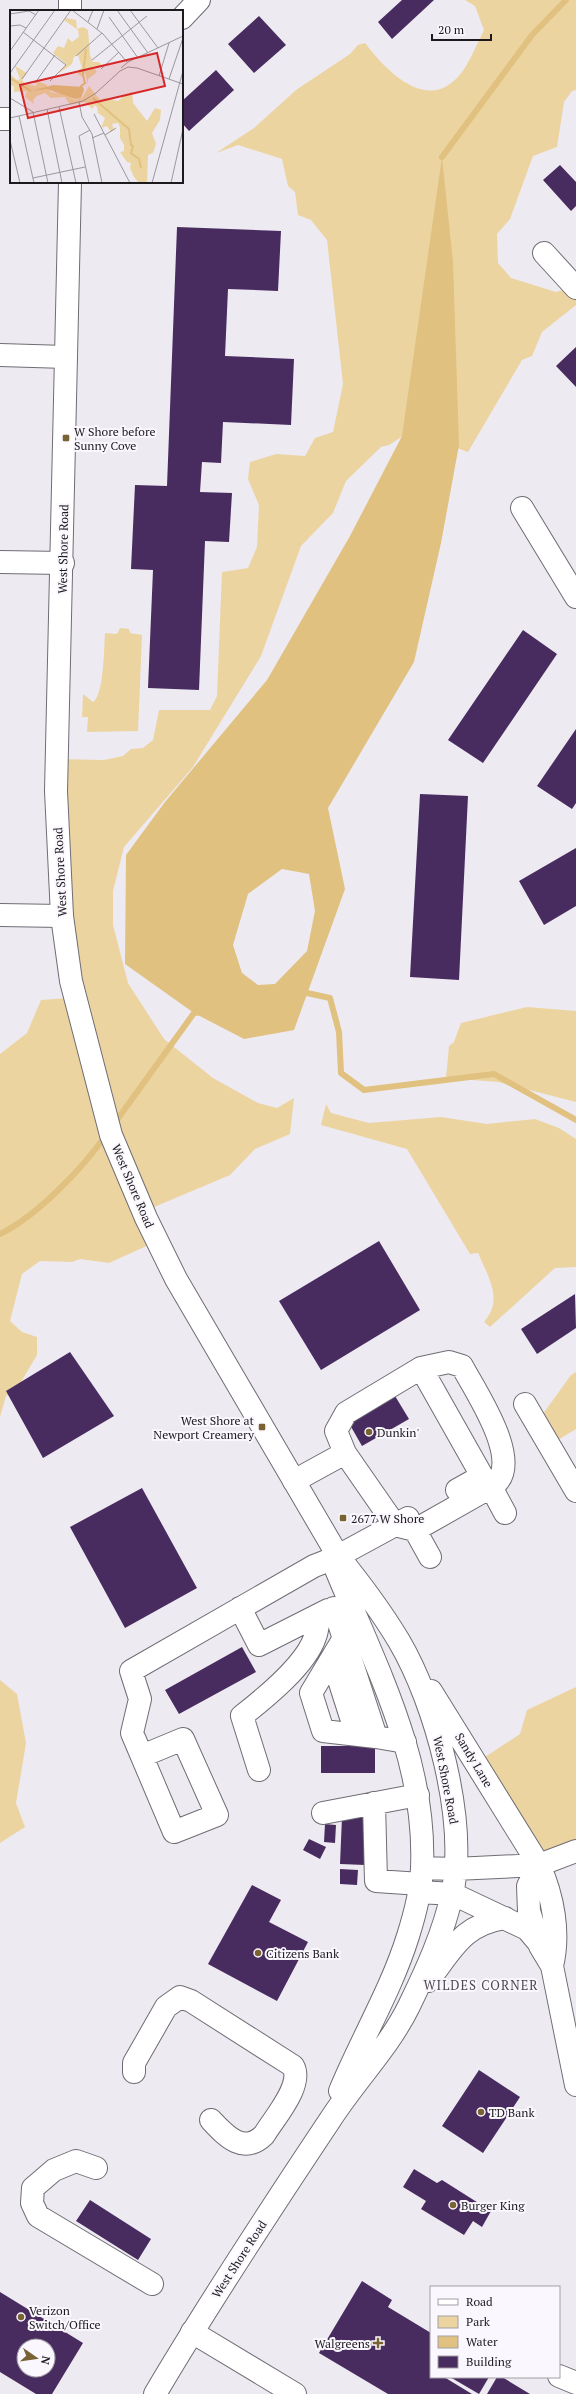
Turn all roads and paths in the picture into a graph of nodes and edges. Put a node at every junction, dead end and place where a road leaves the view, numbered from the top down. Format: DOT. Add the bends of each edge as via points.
graph roads {
  1 [pos="199,0"];
  2 [pos="183,17"];
  3 [pos="70,183"];
  4 [pos="544,253"];
  5 [pos="576,288"];
  6 [pos="0,355"];
  7 [pos="66,357"];
  8 [pos="522,508"];
  9 [pos="0,562"];
  10 [pos="63,563"];
  11 [pos="576,597"];
  12 [pos="0,915"];
  13 [pos="62,916"];
  14 [pos="421,1368"];
  15 [pos="524,1404"];
  16 [pos="345,1453"];
  17 [pos="294,1481"];
  18 [pos="492,1487"];
  19 [pos="576,1491"];
  20 [pos="505,1513"];
  21 [pos="405,1528"];
  22 [pos="335,1557"];
  23 [pos="430,1557"];
  24 [pos="240,1608"];
  25 [pos="334,1608"];
  26 [pos="353,1632"];
  27 [pos="406,1656"];
  28 [pos="332,1658"];
  29 [pos="366,1735"];
  30 [pos="405,1742"];
  31 [pos="142,1756"];
  32 [pos="259,1770"];
  33 [pos="418,1795"];
  34 [pos="374,1803"];
  35 [pos="323,1813"];
  36 [pos="576,1851"];
  37 [pos="539,1865"];
  38 [pos="455,1869"];
  39 [pos="421,1881"];
  40 [pos="453,1894"];
  41 [pos="505,1918"];
  42 [pos="540,1946"];
  43 [pos="552,1966"];
  44 [pos="408,2007"];
  45 [pos="573,2060"];
  46 [pos="134,2072"];
  47 [pos="576,2085"];
  48 [pos="211,2120"];
  49 [pos="326,2125"];
  50 [pos="96,2168"];
  51 [pos="152,2284"];
  52 [pos="192,2332"];
  53 [pos="560,2376"];
  54 [pos="576,2383"];
  55 [pos="155,2394"];
  56 [pos="295,2394"];
  1 -- 2 [label="main road"];
  3 -- 7 [label="main road, West Shore Road"];
  4 -- 5 [label="main road"];
  6 -- 7 [label="main road"];
  7 -- 10 [label="main road, West Shore Road"];
  8 -- 11 [label="main road"];
  9 -- 10 [label="main road"];
  10 -- 13 [label="main road, West Shore Road" via="56,791"];
  12 -- 13 [label="main road"];
  13 -- 17 [label="main road, West Shore Road" via="72,981 109,1127 132,1189 176,1279"];
  14 -- 16 [label="main road" via="346,1413 336,1431"];
  14 -- 18 [label="main road" via="449,1362 462,1366 500,1437 502,1474 498,1484"];
  14 -- 21 [label="main road" via="482,1476"];
  15 -- 19 [label="main road"];
  16 -- 17 [label="main road"];
  16 -- 21 [label="main road"];
  17 -- 22 [label="main road, West Shore Road" via="310,1506"];
  18 -- 20 [label="main road"];
  18 -- 21 [label="main road"];
  21 -- 22 [label="main road"];
  21 -- 23 [label="main road"];
  22 -- 24 [label="main road" via="314,1566"];
  22 -- 25 [label="main road, West Shore Road"];
  22 -- 27 [label="main road, West Shore Road" via="366,1591"];
  24 -- 25 [label="main road" via="259,1645"];
  24 -- 31 [label="main road" via="132,1671 140,1699 132,1732"];
  25 -- 26 [label="main road, West Shore Road"];
  25 -- 32 [label="main road" via="306,1653 277,1688 242,1716"];
  26 -- 28 [label="main road"];
  26 -- 29 [label="main road"];
  26 -- 30 [label="main road, West Shore Road"];
  27 -- 37 [label="main road, Sandy Lane" via="446,1713 521,1840"];
  27 -- 38 [label="main road, West Shore Road" via="428,1705 438,1736 456,1824"];
  28 -- 29 [label="main road"];
  28 -- 29 [label="main road" via="311,1693 323,1731"];
  29 -- 30 [label="main road"];
  30 -- 33 [label="main road, West Shore Road" via="412,1761"];
  33 -- 34 [label="main road"];
  33 -- 39 [label="main road, West Shore Road" via="422,1827"];
  34 -- 35 [label="main road"];
  34 -- 39 [label="main road" via="376,1881"];
  36 -- 37 [label="main road"];
  37 -- 38 [label="main road"];
  37 -- 42 [label="main road, Sandy Lane" via="528,1886 529,1912"];
  37 -- 43 [label="main road, Sandy Lane" via="547,1884 556,1933 557,1946"];
  38 -- 39 [label="main road"];
  38 -- 40 [label="main road, West Shore Road"];
  39 -- 40 [label="main road"];
  39 -- 49 [label="main road, West Shore Road" via="398,1965 358,2046"];
  40 -- 41 [label="main road"];
  40 -- 44 [label="main road, West Shore Road"];
  41 -- 42 [label="main road" via="527,1928"];
  41 -- 44 [label="main road" via="486,1921 462,1937"];
  42 -- 43 [label="main road, Sandy Lane"];
  43 -- 45 [label="main road, Sandy Lane"];
  44 -- 49 [label="main road, West Shore Road" via="390,2038"];
  45 -- 47 [label="main road, Sandy Lane"];
  46 -- 48 [label="main road" via="134,2064 166,2007 180,1997 191,2001 293,2066 297,2076 292,2090 258,2141 245,2144 235,2140"];
  49 -- 52 [label="main road, West Shore Road"];
  50 -- 51 [label="main road" via="76,2161 54,2170 43,2179 33,2188 32,2203 38,2216"];
  52 -- 55 [label="main road, West Shore Road"];
  52 -- 56 [label="main road"];
  53 -- 54 [label="main road"];
}
